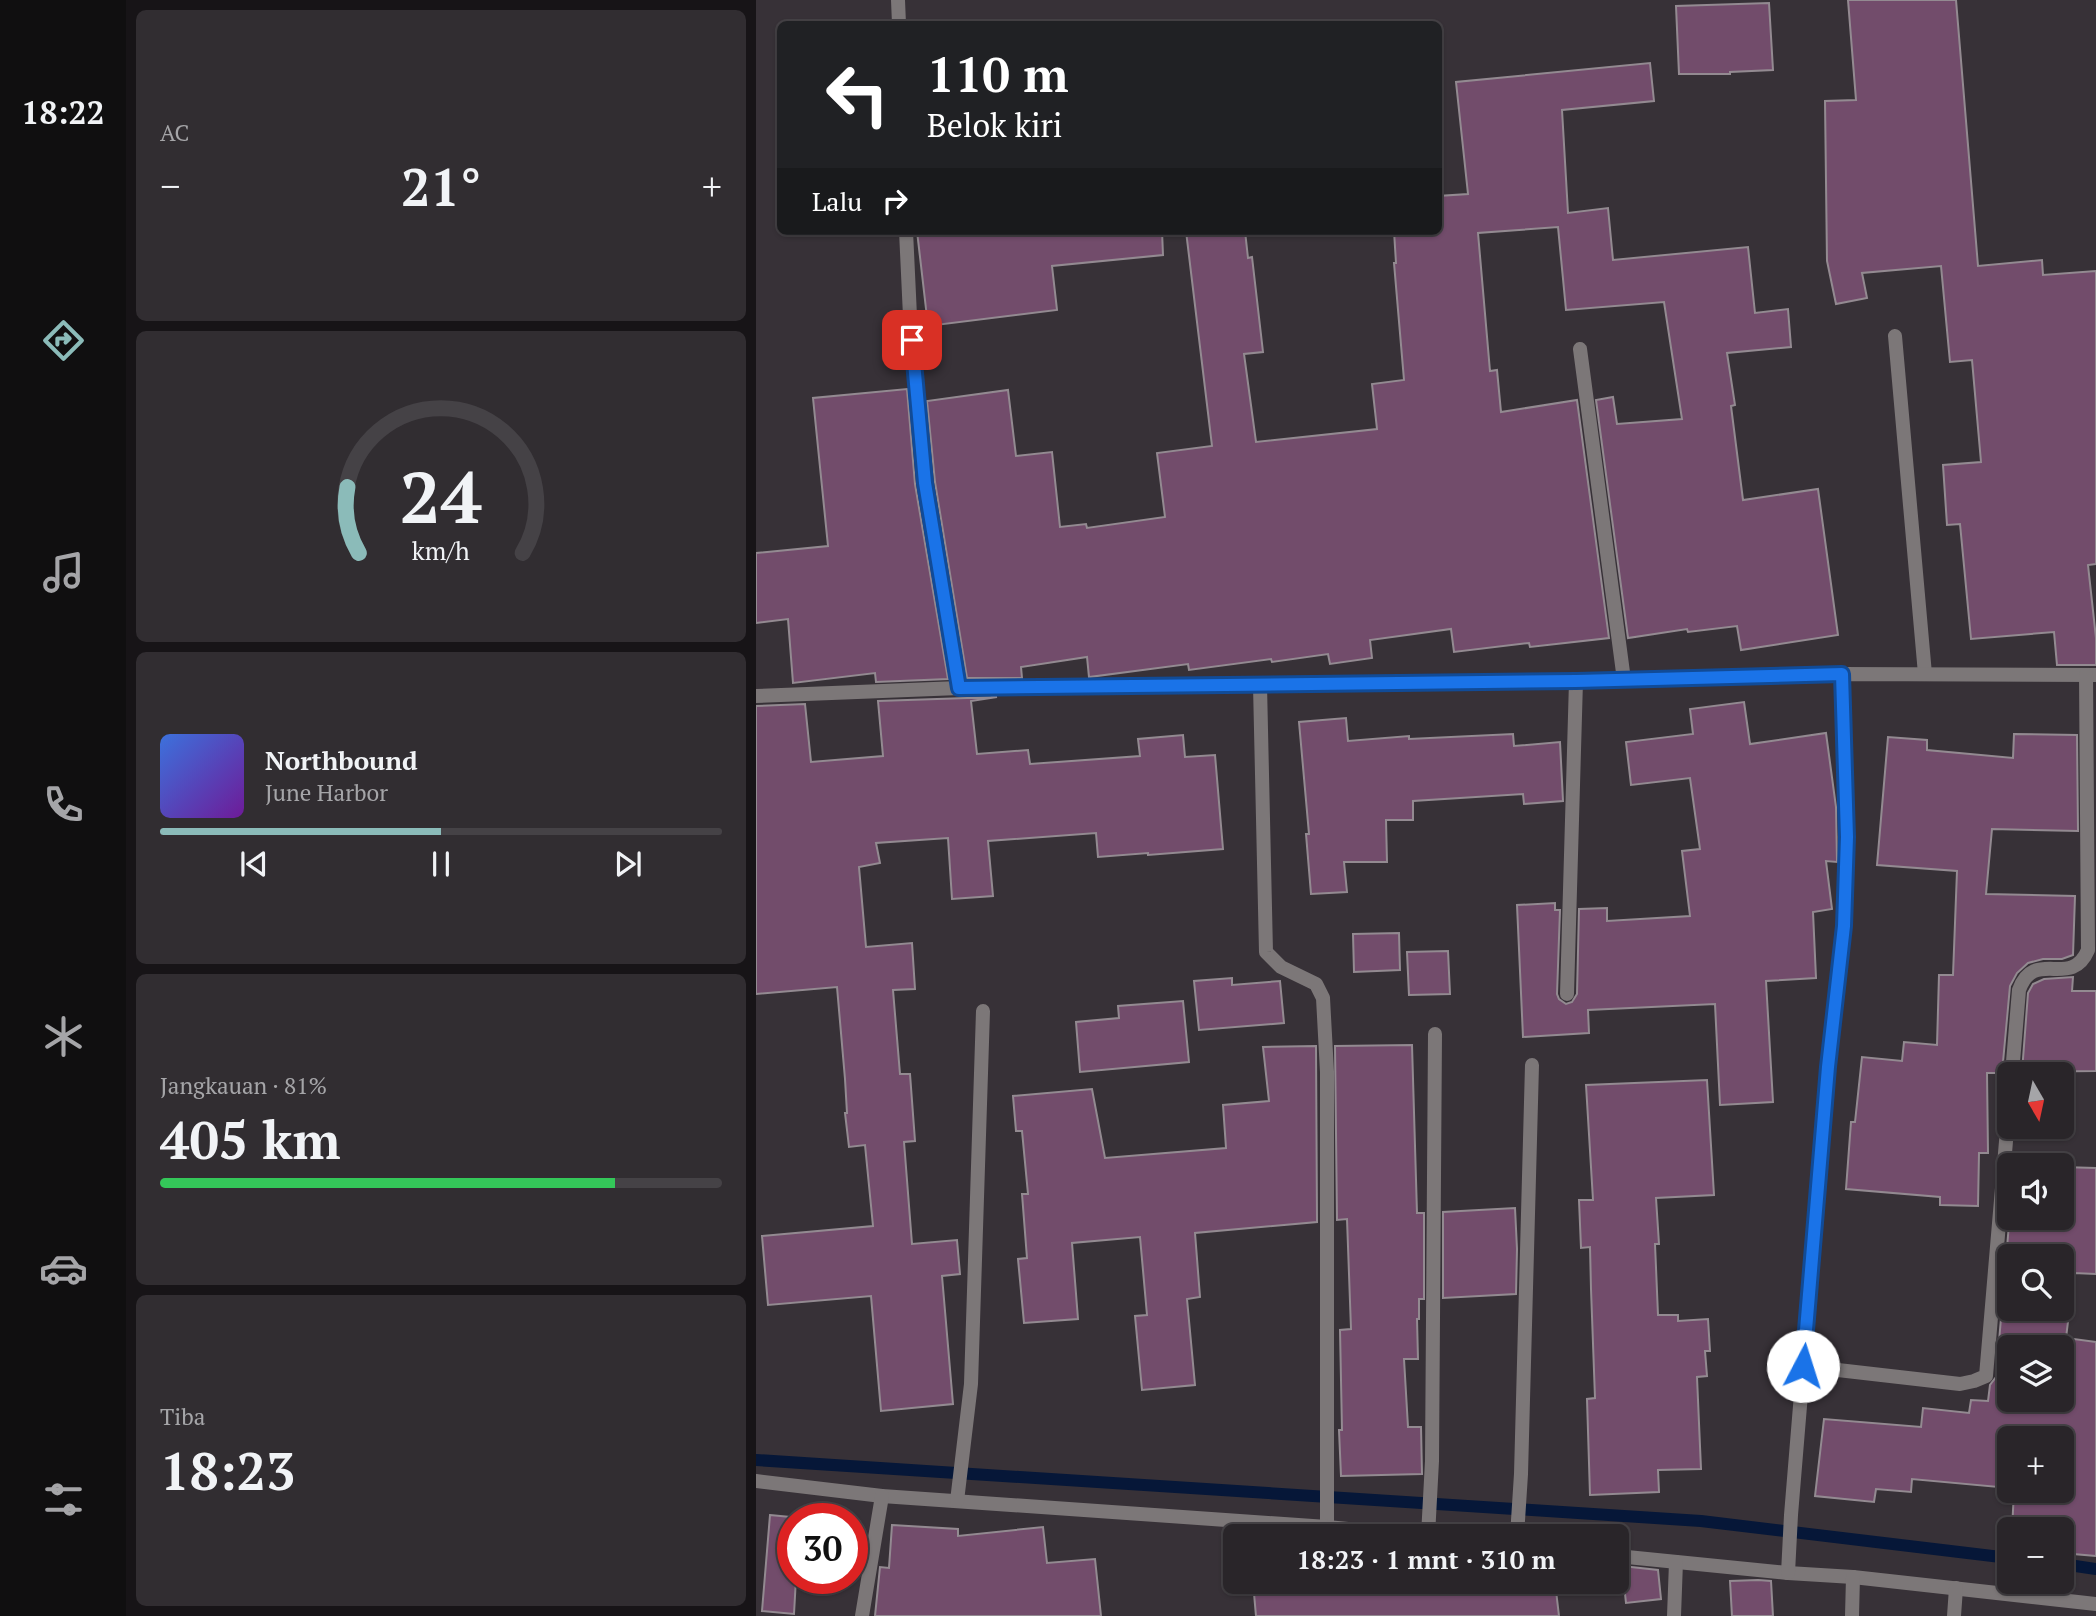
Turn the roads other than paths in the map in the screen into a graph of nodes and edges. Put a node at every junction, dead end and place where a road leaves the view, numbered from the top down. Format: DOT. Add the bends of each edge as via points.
graph roads {
  1 [pos="898,0"];
  2 [pos="899,21"];
  3 [pos="906,235"];
  4 [pos="1895,336"];
  5 [pos="1580,349"];
  6 [pos="1842,674"];
  7 [pos="1925,674"];
  8 [pos="2091,675"];
  9 [pos="1624,680"];
  10 [pos="1576,681"];
  11 [pos="1260,685"];
  12 [pos="959,688"];
  13 [pos="756,696"];
  14 [pos="1567,994"];
  15 [pos="983,1011"];
  16 [pos="1435,1034"];
  17 [pos="2013,1062"];
  18 [pos="1532,1065"];
  19 [pos="2006,1139"];
  20 [pos="1803,1366"];
  21 [pos="756,1481"];
  22 [pos="882,1496"];
  23 [pos="957,1501"];
  24 [pos="1284,1524"];
  25 [pos="1327,1524"];
  26 [pos="1427,1524"];
  27 [pos="1518,1524"];
  28 [pos="1629,1557"];
  29 [pos="1676,1562"];
  30 [pos="1788,1573"];
  31 [pos="1853,1577"];
  32 [pos="1956,1588"];
  33 [pos="2096,1604"];
  34 [pos="862,1616"];
  35 [pos="1674,1616"];
  36 [pos="1852,1616"];
  37 [pos="1954,1616"];
  1 -- 2 [label="street"];
  3 -- 12 [label="street" via="925,483"];
  4 -- 7 [label="street"];
  5 -- 9 [label="street"];
  6 -- 7 [label="street"];
  6 -- 9 [label="street"];
  6 -- 20 [label="street" via="1847,837 1844,926"];
  7 -- 8 [label="street"];
  8 -- 17 [label="street" via="2088,950 2077,966 2039,969 2023,979"];
  9 -- 10 [label="street"];
  10 -- 11 [label="street"];
  10 -- 14 [label="street"];
  11 -- 12 [label="street"];
  11 -- 25 [label="street" via="1266,952 1281,967 1316,984 1323,998"];
  12 -- 13 [label="street"];
  15 -- 23 [label="street" via="971,1384"];
  16 -- 26 [label="street" via="1433,1461"];
  18 -- 27 [label="street"];
  19 -- 20 [label="street" via="1986,1376 1960,1384"];
  20 -- 30 [label="street"];
  21 -- 22 [label="street"];
  22 -- 23 [label="street"];
  22 -- 34 [label="street"];
  23 -- 24 [label="street"];
  28 -- 29 [label="street"];
  29 -- 30 [label="street"];
  29 -- 35 [label="street"];
  30 -- 31 [label="street"];
  31 -- 32 [label="street"];
  31 -- 36 [label="street"];
  32 -- 33 [label="street"];
  32 -- 37 [label="street"];
}
